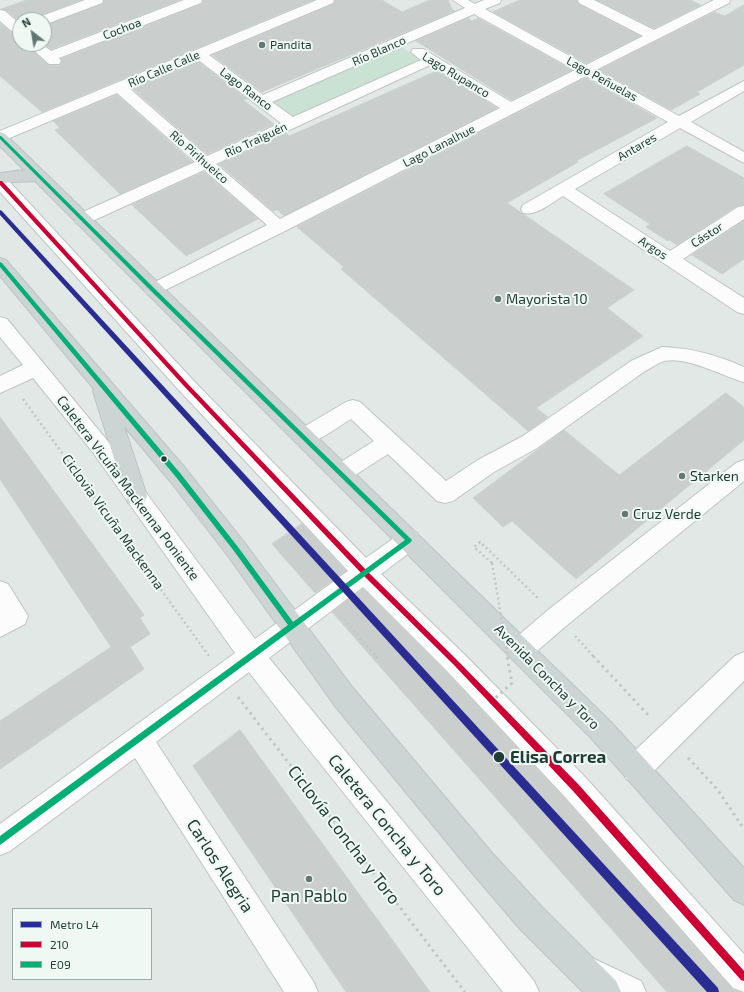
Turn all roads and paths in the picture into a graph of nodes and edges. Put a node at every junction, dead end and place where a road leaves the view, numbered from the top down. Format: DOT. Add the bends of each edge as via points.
graph roads {
  1 [pos="97,0"];
  2 [pos="196,0"];
  3 [pos="328,0"];
  4 [pos="459,0"];
  5 [pos="495,0"];
  6 [pos="584,0"];
  7 [pos="724,0"];
  8 [pos="475,9"];
  9 [pos="0,14"];
  10 [pos="52,17"];
  11 [pos="12,24"];
  12 [pos="654,36"];
  13 [pos="400,41"];
  14 [pos="43,52"];
  15 [pos="199,54"];
  16 [pos="431,60"];
  17 [pos="586,71"];
  18 [pos="744,85"];
  19 [pos="119,88"];
  20 [pos="263,102"];
  21 [pos="512,109"];
  22 [pos="679,122"];
  23 [pos="292,124"];
  24 [pos="0,137"];
  25 [pos="744,158"];
  26 [pos="206,163"];
  27 [pos="39,176"];
  28 [pos="0,178"];
  29 [pos="0,182"];
  30 [pos="563,189"];
  31 [pos="529,209"];
  32 [pos="744,211"];
  33 [pos="82,219"];
  34 [pos="279,227"];
  35 [pos="670,259"];
  36 [pos="0,264"];
  37 [pos="153,290"];
  38 [pos="744,307"];
  39 [pos="0,324"];
  40 [pos="36,368"];
  41 [pos="744,375"];
  42 [pos="99,381"];
  43 [pos="5,383"];
  44 [pos="304,437"];
  45 [pos="389,442"];
  46 [pos="744,469"];
  47 [pos="341,473"];
  48 [pos="136,496"];
  49 [pos="409,540"];
  50 [pos="365,573"];
  51 [pos="0,592"];
  52 [pos="328,600"];
  53 [pos="557,618"];
  54 [pos="0,626"];
  55 [pos="292,626"];
  56 [pos="521,649"];
  57 [pos="252,656"];
  58 [pos="380,661"];
  59 [pos="744,664"];
  60 [pos="223,677"];
  61 [pos="491,702"];
  62 [pos="669,738"];
  63 [pos="138,739"];
  64 [pos="636,770"];
  65 [pos="744,829"];
  66 [pos="0,841"];
  67 [pos="738,876"];
  68 [pos="576,965"];
  69 [pos="744,977"];
  70 [pos="302,992"];
  71 [pos="465,992"];
  72 [pos="523,992"];
  73 [pos="605,992"];
  74 [pos="630,992"];
  1 -- 10 [label="street"];
  2 -- 14 [label="street, Cochoa" via="51,59"];
  3 -- 15 [label="street, Río Calle Calle"];
  4 -- 8 [label="street, Lago Peñuelas"];
  5 -- 8 [label="street, Río Blanco"];
  6 -- 12 [label="street"];
  7 -- 12 [label="street, Lago Lanalhue"];
  8 -- 13 [label="street, Río Blanco"];
  8 -- 17 [label="street, Lago Peñuelas"];
  9 -- 11 [label="street"];
  12 -- 17 [label="street, Lago Lanalhue"];
  13 -- 16 [label="street, Lago Rupanco"];
  13 -- 20 [label="street, Río Blanco"];
  15 -- 19 [label="street, Río Calle Calle"];
  15 -- 20 [label="street, Lago Ranco"];
  16 -- 21 [label="street, Lago Rupanco"];
  16 -- 23 [label="street, Río Traiguén"];
  17 -- 21 [label="street, Lago Lanalhue"];
  17 -- 22 [label="street, Lago Peñuelas"];
  18 -- 22 [label="street, Antares"];
  19 -- 24 [label="street, Río Calle Calle"];
  19 -- 26 [label="street, Río Pirihueico"];
  20 -- 23 [label="street, Lago Ranco"];
  21 -- 34 [label="street, Lago Lanalhue"];
  22 -- 25 [label="street, Lago Peñuelas"];
  22 -- 30 [label="street, Antares"];
  23 -- 26 [label="street, Río Traiguén"];
  24 -- 27 [label="main road, Avenida Concha y Toro"];
  26 -- 33 [label="street, Río Traiguén"];
  26 -- 34 [label="street, Río Pirihueico"];
  27 -- 28 [label="main road"];
  27 -- 33 [label="main road, Avenida Concha y Toro"];
  29 -- 50 [label="street" via="185,384"];
  30 -- 31 [label="street, Antares"];
  30 -- 35 [label="street, Argos"];
  32 -- 35 [label="street, Cástor"];
  33 -- 37 [label="main road, Avenida Concha y Toro"];
  34 -- 37 [label="street, Lago Lanalhue"];
  35 -- 38 [label="street, Argos"];
  36 -- 42 [label="main road"];
  37 -- 44 [label="main road, Avenida Concha y Toro"];
  39 -- 40 [label="street, Caletera Vicuña Mackenna Poniente"];
  40 -- 43 [label="street"];
  40 -- 48 [label="street, Caletera Vicuña Mackenna Poniente" via="99,444"];
  41 -- 45 [label="street" via="712,361 684,355 662,354 638,366 530,442 486,466 445,494"];
  42 -- 48 [label="main road"];
  42 -- 55 [label="main road" via="209,513"];
  43 -- 60 [label="path, Ciclovia Vicuña Mackenna" via="174,606"];
  44 -- 45 [label="street" via="353,408"];
  44 -- 47 [label="main road, Avenida Concha y Toro"];
  45 -- 47 [label="street"];
  46 -- 53 [label="street"];
  47 -- 49 [label="main road, Avenida Concha y Toro"];
  48 -- 57 [label="street, Caletera Vicuña Mackenna Poniente"];
  49 -- 50 [label="street"];
  49 -- 56 [label="main road, Avenida Concha y Toro"];
  50 -- 52 [label="street"];
  50 -- 69 [label="street" via="576,788"];
  51 -- 54 [label="street" via="16,616"];
  52 -- 55 [label="street"];
  52 -- 58 [label="path"];
  53 -- 56 [label="street"];
  53 -- 61 [label="path, bridge" via="480,542 474,547 492,563 512,683"];
  53 -- 62 [label="path"];
  55 -- 57 [label="street"];
  55 -- 68 [label="main road" via="344,697 483,864"];
  56 -- 64 [label="main road, Avenida Concha y Toro"];
  57 -- 60 [label="street"];
  57 -- 72 [label="street, Caletera Concha y Toro"];
  59 -- 62 [label="street"];
  60 -- 63 [label="street"];
  60 -- 71 [label="path, Ciclovía Concha y Toro"];
  62 -- 64 [label="street"];
  62 -- 65 [label="path" via="717,789"];
  63 -- 66 [label="street"];
  63 -- 70 [label="street, Carlos Alegria"];
  64 -- 67 [label="main road, Avenida Concha y Toro"];
  68 -- 73 [label="main road"];
  68 -- 74 [label="street"];
}
